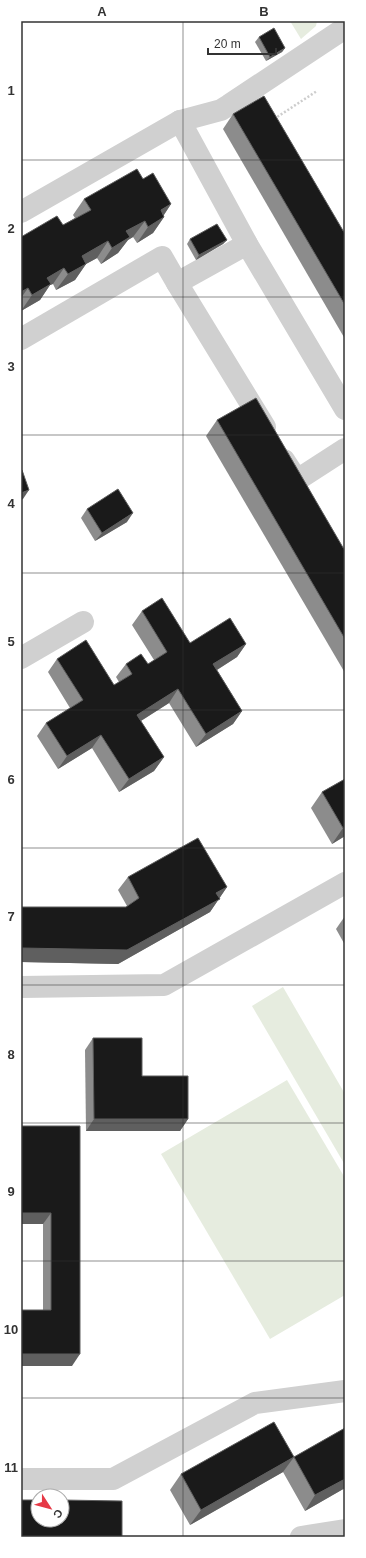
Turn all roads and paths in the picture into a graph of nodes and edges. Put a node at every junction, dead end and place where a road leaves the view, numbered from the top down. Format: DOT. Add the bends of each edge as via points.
graph roads {
  1 [pos="345,28"];
  2 [pos="317,91"];
  3 [pos="180,121"];
  4 [pos="269,123"];
  5 [pos="21,212"];
  6 [pos="247,244"];
  7 [pos="177,284"];
  8 [pos="21,339"];
  9 [pos="345,408"];
  10 [pos="345,449"];
  11 [pos="83,622"];
  12 [pos="21,658"];
  13 [pos="345,883"];
  14 [pos="21,987"];
  15 [pos="345,1391"];
  16 [pos="21,1479"];
  17 [pos="345,1530"];
  18 [pos="301,1537"];
  1 -- 3 [label="lane" via="229,105"];
  2 -- 4 [label="path"];
  3 -- 5 [label="lane"];
  3 -- 6 [label="lane"];
  6 -- 7 [label="lane"];
  6 -- 9 [label="lane"];
  7 -- 8 [label="lane" via="162,257"];
  7 -- 10 [label="lane" via="297,480"];
  11 -- 12 [label="lane"];
  13 -- 14 [label="lane" via="164,985"];
  15 -- 16 [label="lane" via="254,1403 113,1479"];
  17 -- 18 [label="lane"];
}
